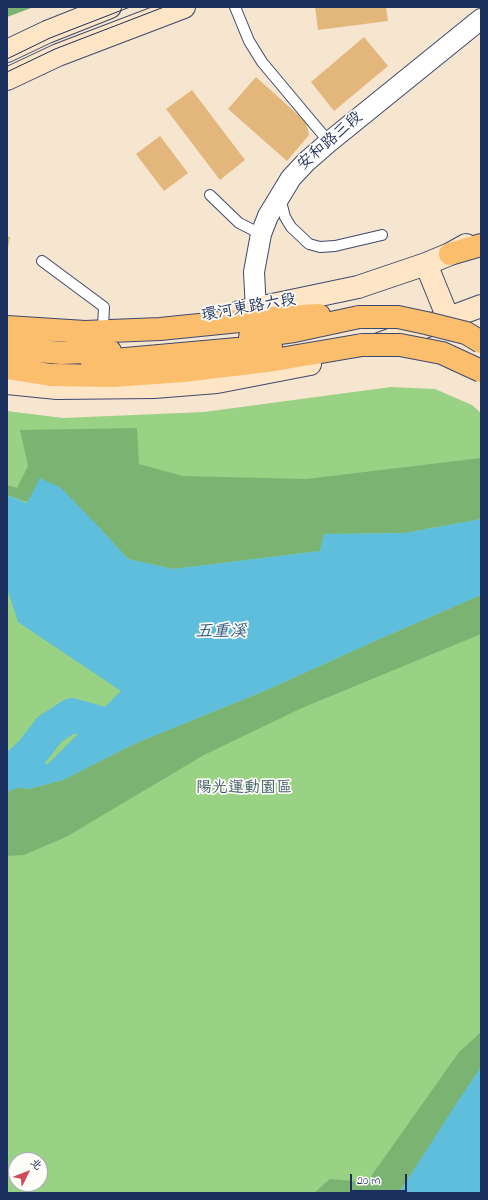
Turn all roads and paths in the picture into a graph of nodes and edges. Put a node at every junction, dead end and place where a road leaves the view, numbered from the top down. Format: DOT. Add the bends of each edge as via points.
graph roads {
  1 [pos="110,7"];
  2 [pos="184,7"];
  3 [pos="235,7"];
  4 [pos="481,19"];
  5 [pos="7,51"];
  6 [pos="7,79"];
  7 [pos="329,142"];
  8 [pos="210,195"];
  9 [pos="279,196"];
  10 [pos="261,234"];
  11 [pos="382,235"];
  12 [pos="481,236"];
  13 [pos="481,244"];
  14 [pos="450,254"];
  15 [pos="42,260"];
  16 [pos="426,264"];
  17 [pos="481,306"];
  18 [pos="256,310"];
  19 [pos="359,317"];
  20 [pos="448,318"];
  21 [pos="7,321"];
  22 [pos="7,327"];
  23 [pos="103,327"];
  24 [pos="481,342"];
  25 [pos="362,345"];
  26 [pos="7,348"];
  27 [pos="7,361"];
  28 [pos="7,368"];
  29 [pos="481,371"];
  30 [pos="7,383"];
  1 -- 5 [label="main road"];
  2 -- 6 [label="main road" via="71,49"];
  3 -- 7 [label="lane" via="246,34 262,62"];
  4 -- 7 [label="street, 安和路三段"];
  7 -- 9 [label="street, 安和路三段" via="291,178"];
  8 -- 10 [label="lane" via="239,223"];
  9 -- 10 [label="street, 安和路三段"];
  9 -- 11 [label="lane" via="291,227 309,244 320,247 335,246"];
  10 -- 18 [label="street, 安和路三段" via="254,272"];
  12 -- 14 [label="main road, 環河東路六段"];
  13 -- 14 [label="highway"];
  14 -- 16 [label="main road, 環河東路六段"];
  15 -- 23 [label="lane" via="104,307"];
  16 -- 18 [label="main road, 環河東路六段" via="358,287"];
  16 -- 20 [label="main road"];
  17 -- 20 [label="main road"];
  18 -- 23 [label="main road, 環河東路六段" via="141,326"];
  19 -- 22 [label="highway" via="312,314 160,329 85,332"];
  19 -- 24 [label="highway, bridge" via="398,317 426,322 466,333"];
  19 -- 26 [label="highway" via="294,331 145,348 61,353"];
  20 -- 30 [label="main road" via="360,350 298,367 216,382 104,388 57,388"];
  21 -- 23 [label="main road, 環河東路六段"];
  25 -- 27 [label="highway" via="299,344 108,362 57,364"];
  25 -- 28 [label="highway" via="274,360 121,376 51,375"];
  25 -- 29 [label="highway, bridge" via="400,345 442,354"];
}
